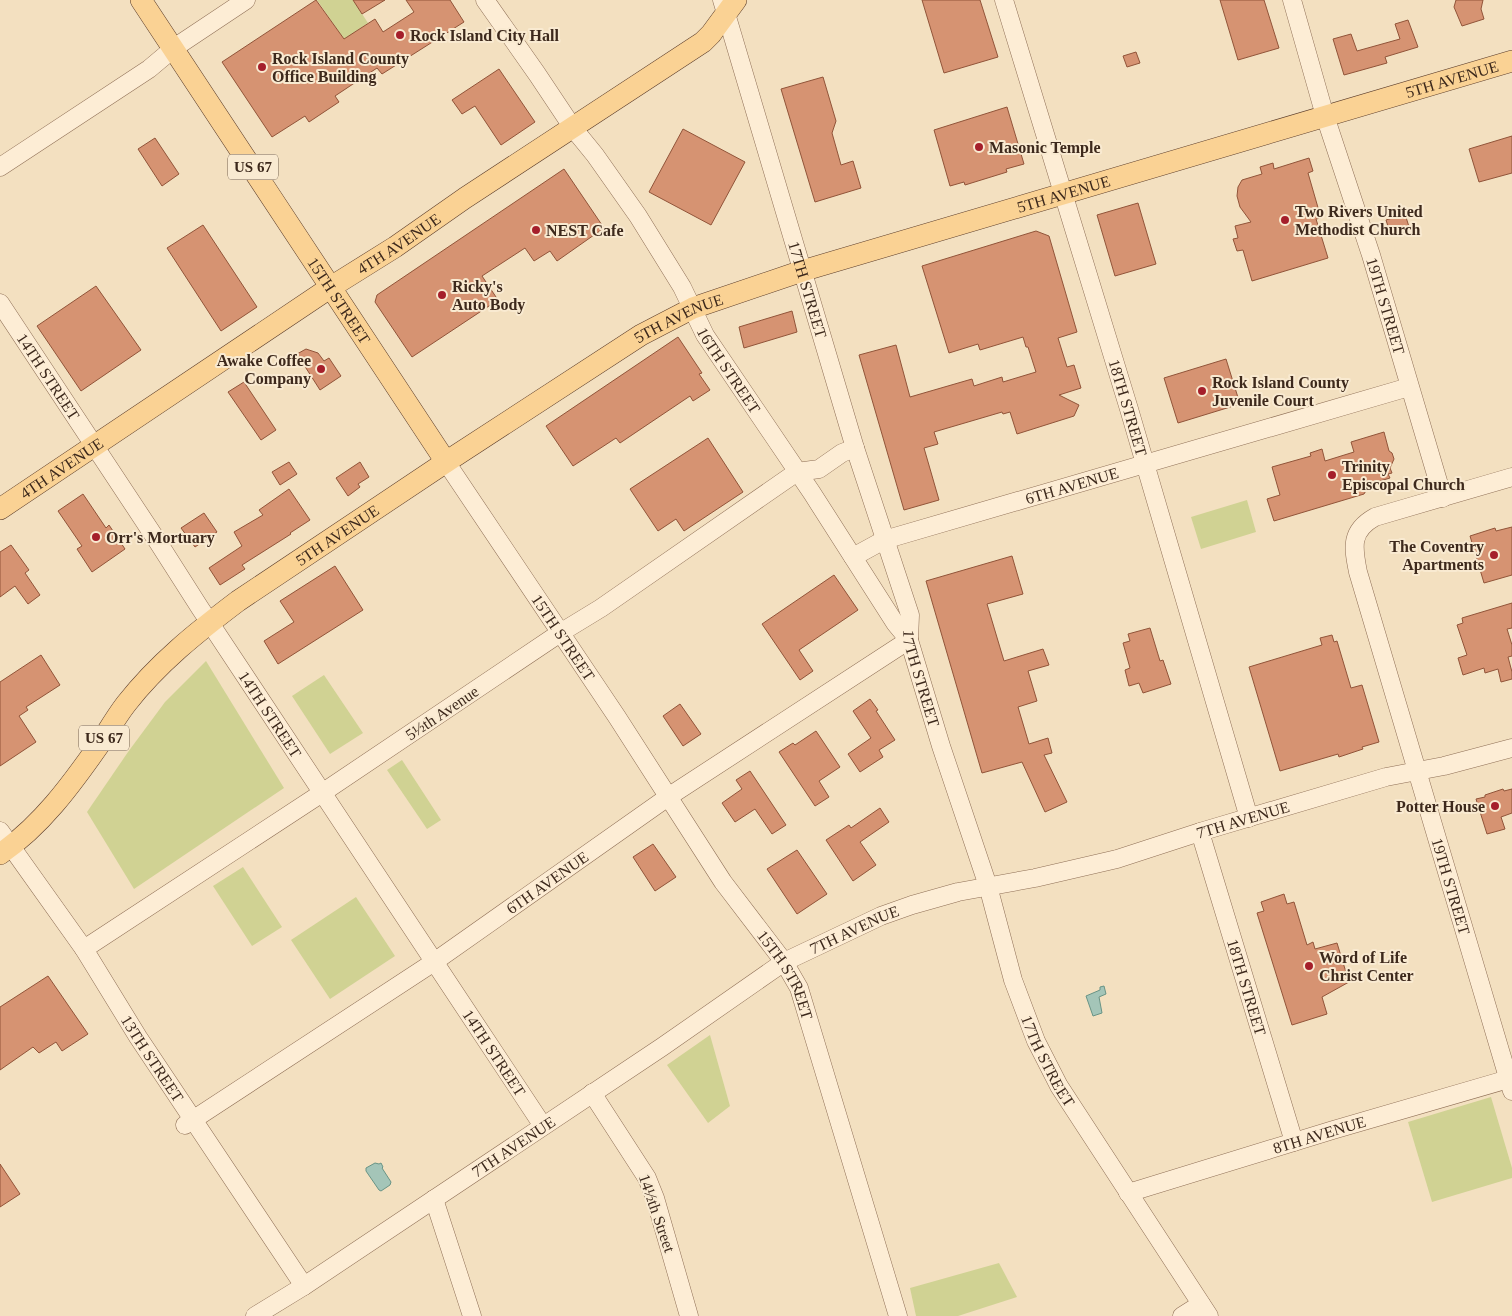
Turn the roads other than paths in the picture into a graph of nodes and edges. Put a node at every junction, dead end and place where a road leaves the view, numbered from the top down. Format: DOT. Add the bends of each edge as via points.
graph roads {
  1 [pos="142,0"];
  2 [pos="246,0"];
  3 [pos="486,0"];
  4 [pos="1004,0"];
  5 [pos="1292,0"];
  6 [pos="728,4"];
  7 [pos="174,48"];
  8 [pos="1512,61"];
  9 [pos="1325,116"];
  10 [pos="573,128"];
  11 [pos="0,167"];
  12 [pos="1064,193"];
  13 [pos="802,271"];
  14 [pos="331,287"];
  15 [pos="0,303"];
  16 [pos="693,308"];
  17 [pos="1409,387"];
  18 [pos="95,446"];
  19 [pos="855,448"];
  20 [pos="446,462"];
  21 [pos="1145,463"];
  22 [pos="797,472"];
  23 [pos="1512,477"];
  24 [pos="1443,498"];
  25 [pos="0,509"];
  26 [pos="884,540"];
  27 [pos="853,557"];
  28 [pos="210,623"];
  29 [pos="560,633"];
  30 [pos="909,640"];
  31 [pos="1512,748"];
  32 [pos="1417,770"];
  33 [pos="322,794"];
  34 [pos="668,798"];
  35 [pos="1249,818"];
  36 [pos="1200,832"];
  37 [pos="4,844"];
  38 [pos="988,886"];
  39 [pos="84,949"];
  40 [pos="434,962"];
  41 [pos="784,962"];
  42 [pos="1511,1083"];
  43 [pos="592,1093"];
  44 [pos="189,1122"];
  45 [pos="543,1126"];
  46 [pos="1294,1142"];
  47 [pos="1128,1193"];
  48 [pos="434,1199"];
  49 [pos="304,1286"];
  50 [pos="1205,1310"];
  51 [pos="258,1315"];
  52 [pos="472,1316"];
  53 [pos="689,1316"];
  54 [pos="898,1316"];
  55 [pos="1182,1316"];
  1 -- 7 [label="main road, 15TH STREET / US 67"];
  2 -- 7 [label="street"];
  3 -- 10 [label="street, 16TH STREET"];
  4 -- 12 [label="street, 18TH STREET"];
  5 -- 9 [label="street, 19TH STREET"];
  6 -- 10 [label="main road, 4TH AVENUE" via="703,42"];
  6 -- 13 [label="street, 17TH STREET"];
  7 -- 11 [label="street"];
  7 -- 14 [label="main road, 15TH STREET / US 67"];
  8 -- 9 [label="main road, 5TH AVENUE"];
  9 -- 12 [label="main road, 5TH AVENUE"];
  9 -- 17 [label="street, 19TH STREET" via="1371,255"];
  10 -- 14 [label="main road, 4TH AVENUE"];
  10 -- 16 [label="street, 16TH STREET" via="638,216"];
  12 -- 13 [label="main road, 5TH AVENUE"];
  12 -- 21 [label="street, 18TH STREET"];
  13 -- 16 [label="main road, 5TH AVENUE"];
  13 -- 19 [label="street, 17TH STREET"];
  14 -- 18 [label="main road, 4TH AVENUE"];
  14 -- 20 [label="main road, 15TH STREET / US 67"];
  15 -- 18 [label="street, 14TH STREET"];
  16 -- 20 [label="main road, 5TH AVENUE" via="641,335"];
  16 -- 22 [label="street, 16TH STREET" via="705,335"];
  17 -- 21 [label="street, 6TH AVENUE"];
  17 -- 24 [label="street, 19TH STREET"];
  18 -- 25 [label="main road, 4TH AVENUE"];
  18 -- 28 [label="street, 14TH STREET"];
  19 -- 22 [label="street" via="819,469"];
  19 -- 26 [label="street, 17TH STREET"];
  20 -- 28 [label="main road, 5TH AVENUE / US 67"];
  20 -- 29 [label="street, 15TH STREET"];
  21 -- 26 [label="street, 6TH AVENUE"];
  21 -- 35 [label="street, 18TH STREET"];
  22 -- 27 [label="street, 16TH STREET"];
  22 -- 29 [label="street, 5½th Avenue"];
  23 -- 24 [label="street"];
  24 -- 32 [label="street, 19TH STREET" via="1375,517 1366,522 1355,537 1354,556 1358,572"];
  26 -- 27 [label="street, 6TH AVENUE"];
  26 -- 30 [label="street, 17TH STREET" via="910,615"];
  27 -- 30 [label="street, 16TH STREET" via="894,623"];
  28 -- 33 [label="street, 14TH STREET"];
  28 -- 37 [label="main road, 5TH AVENUE / US 67" via="149,675 52,807"];
  29 -- 33 [label="street, 5½th Avenue"];
  29 -- 34 [label="street, 15TH STREET"];
  30 -- 34 [label="street, 6TH AVENUE"];
  30 -- 38 [label="street, 17TH STREET"];
  31 -- 32 [label="street, 7TH AVENUE"];
  32 -- 35 [label="street, 7TH AVENUE"];
  32 -- 42 [label="street, 19TH STREET"];
  33 -- 39 [label="street, 5½th Avenue"];
  33 -- 40 [label="street, 14TH STREET"];
  34 -- 40 [label="street, 6TH AVENUE"];
  34 -- 41 [label="street, 15TH STREET" via="723,882"];
  35 -- 36 [label="street, 7TH AVENUE"];
  36 -- 38 [label="street, 7TH AVENUE" via="1117,859"];
  36 -- 46 [label="street, 18TH STREET"];
  37 -- 39 [label="street, 13TH STREET"];
  38 -- 41 [label="street, 7TH AVENUE" via="890,912"];
  38 -- 47 [label="street, 17TH STREET" via="1013,980 1036,1041 1059,1086"];
  39 -- 44 [label="street, 13TH STREET"];
  40 -- 44 [label="street, 6TH AVENUE"];
  40 -- 45 [label="street, 14TH STREET"];
  41 -- 43 [label="street, 7TH AVENUE"];
  41 -- 54 [label="street, 15TH STREET" via="799,988"];
  42 -- 46 [label="street, 8TH AVENUE"];
  43 -- 45 [label="street, 7TH AVENUE"];
  43 -- 53 [label="street, 14½th Street" via="647,1178"];
  44 -- 49 [label="street, 13TH STREET"];
  45 -- 48 [label="street, 7TH AVENUE"];
  46 -- 47 [label="street, 8TH AVENUE"];
  47 -- 50 [label="street, 17TH STREET"];
  48 -- 49 [label="street, 7TH AVENUE"];
  48 -- 52 [label="street"];
  49 -- 51 [label="street, 7TH AVENUE"];
  50 -- 55 [label="street"];
}
